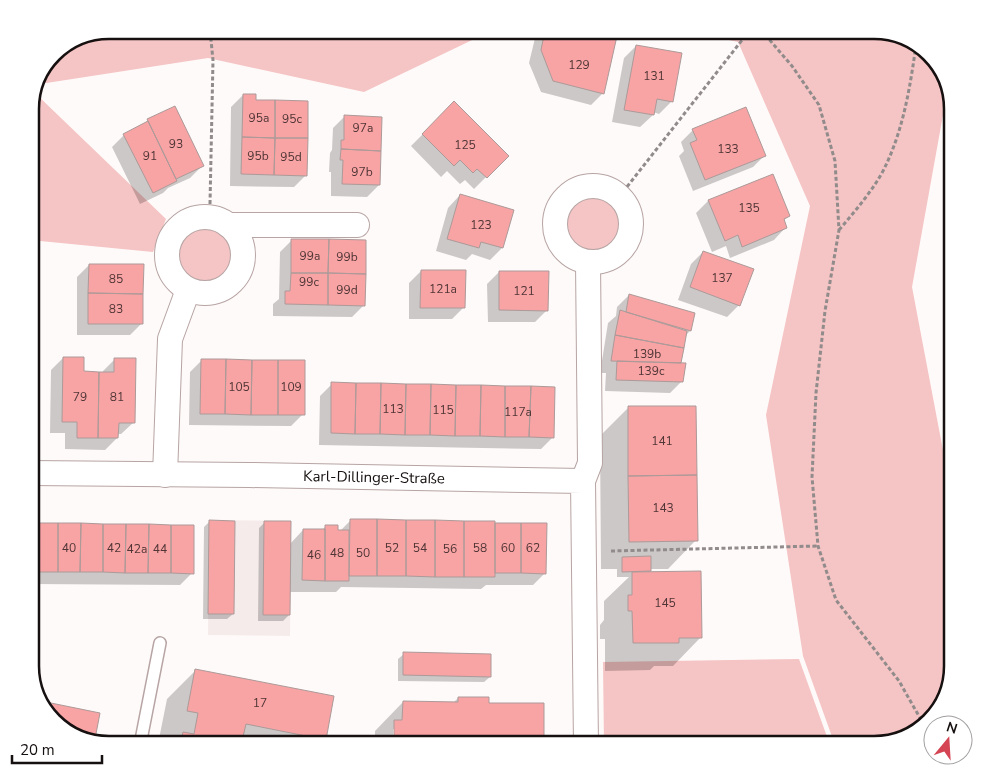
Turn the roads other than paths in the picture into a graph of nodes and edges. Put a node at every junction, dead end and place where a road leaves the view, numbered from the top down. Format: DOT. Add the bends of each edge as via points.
graph roads {
  1 [pos="219,221"];
  2 [pos="357,225"];
  3 [pos="588,262"];
  4 [pos="188,290"];
  5 [pos="39,473"];
  6 [pos="165,475"];
  7 [pos="582,481"];
  8 [pos="160,643"];
  9 [pos="142,736"];
  10 [pos="586,736"];
  1 -- 2 [label="street"];
  1 -- 4 [label="street" via="202,217 194,219 182,224 173,234 168,246 170,271"];
  1 -- 4 [label="street" via="236,234 242,245 240,270 225,288 207,293"];
  3 -- 3 [label="street" via="576,258 558,241 555,216 568,195 592,186 604,188 619,197 629,214 630,226 622,249 601,262"];
  3 -- 7 [label="street" via="590,463"];
  4 -- 6 [label="street" via="170,339"];
  5 -- 6 [label="street, Karl-Dillinger-Straße"];
  6 -- 7 [label="street, Karl-Dillinger-Straße"];
  7 -- 10 [label="street"];
  8 -- 9 [label="lane"];
}
